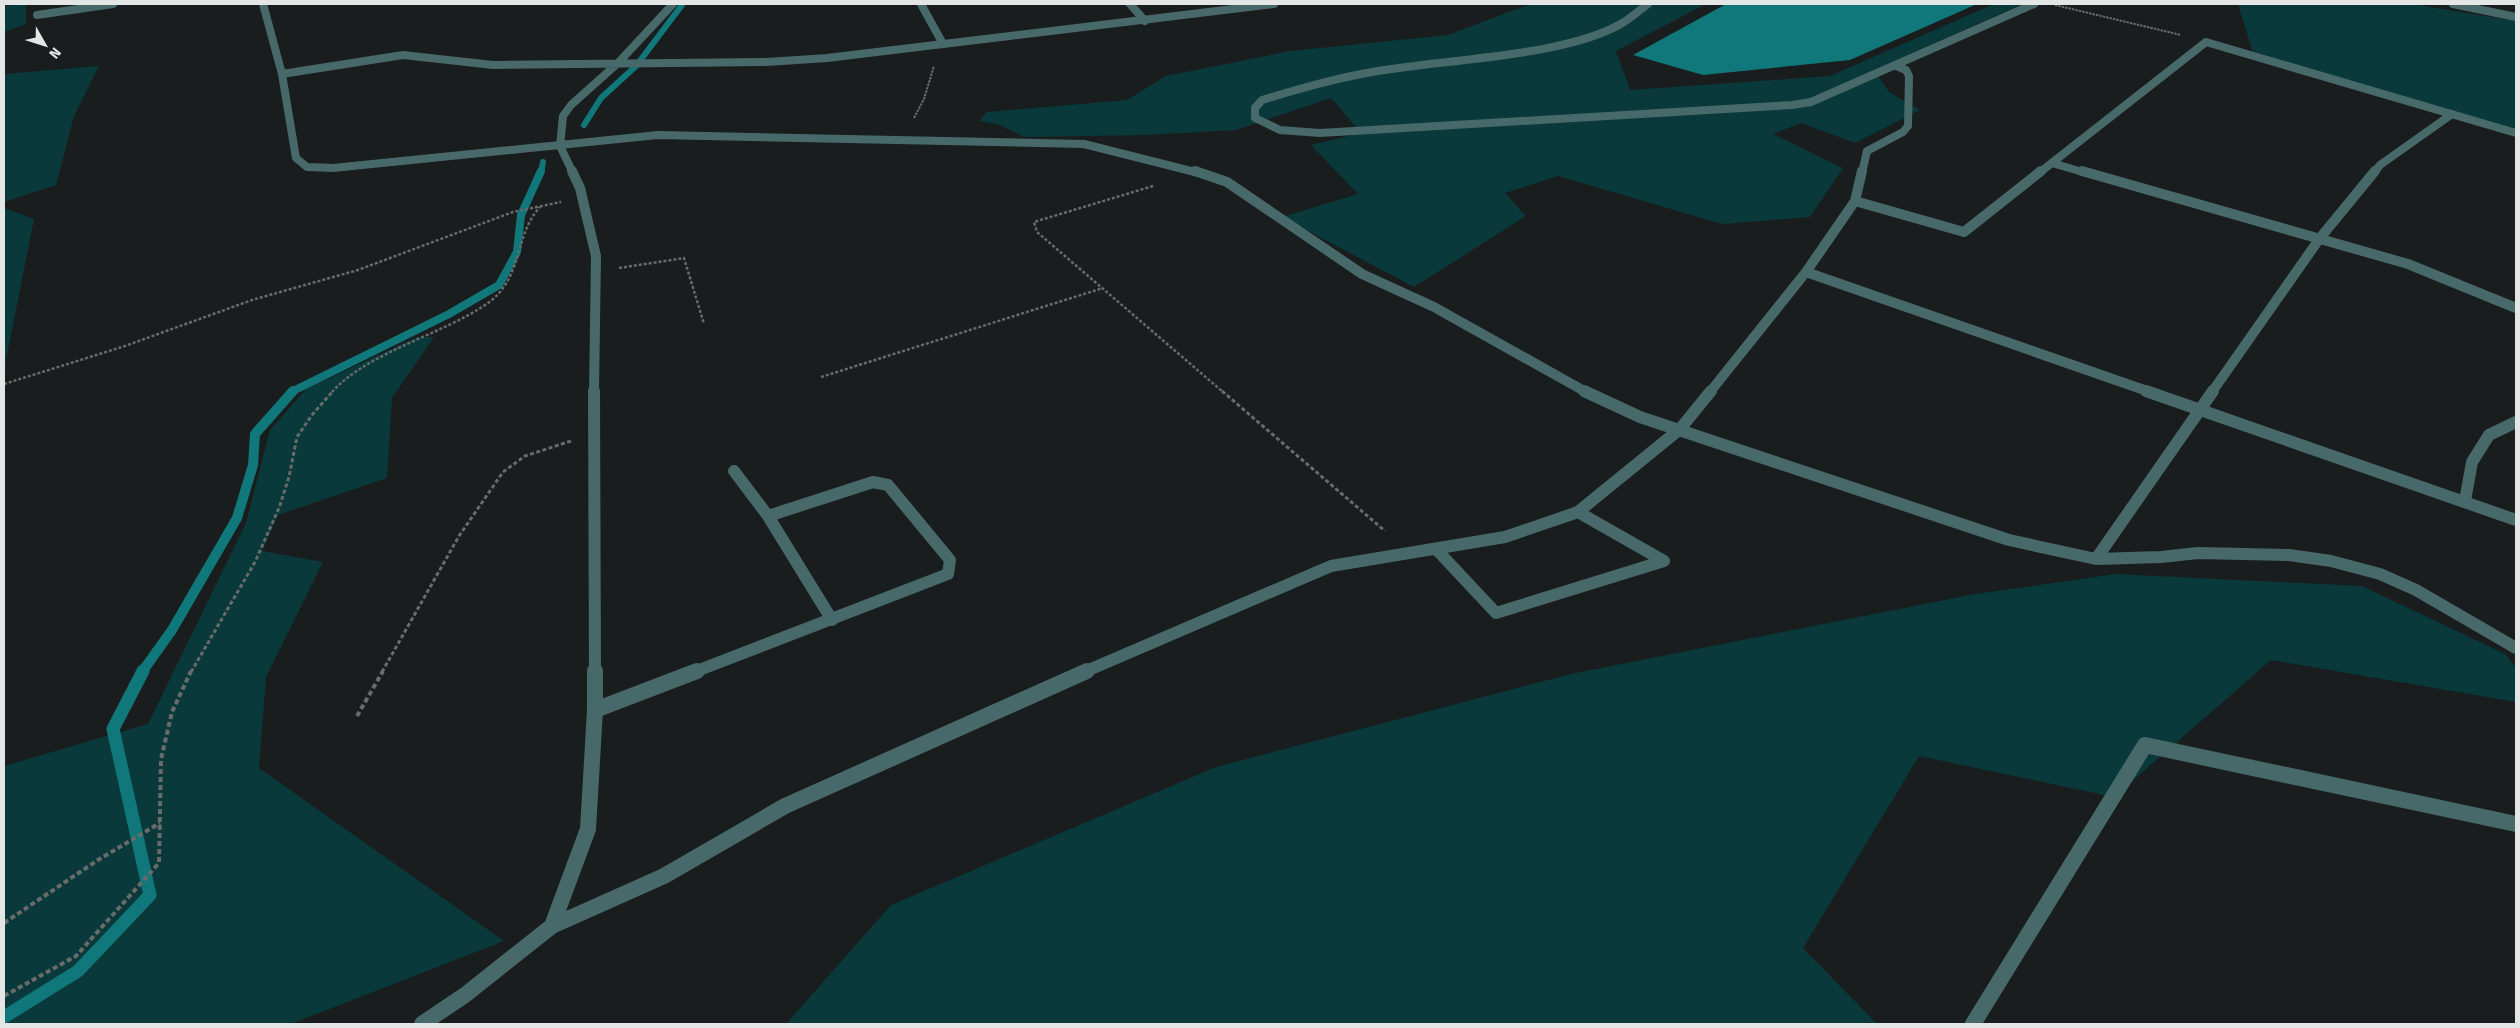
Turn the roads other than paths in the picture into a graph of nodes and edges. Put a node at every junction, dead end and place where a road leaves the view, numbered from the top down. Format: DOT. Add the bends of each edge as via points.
graph roads {
  1 [pos="114,4"];
  2 [pos="263,4"];
  3 [pos="673,4"];
  4 [pos="922,4"];
  5 [pos="1130,4"];
  6 [pos="1274,4"];
  7 [pos="1648,4"];
  8 [pos="2034,4"];
  9 [pos="2453,4"];
  10 [pos="2486,6"];
  11 [pos="37,15"];
  12 [pos="2516,17"];
  13 [pos="1144,20"];
  14 [pos="943,44"];
  15 [pos="618,63"];
  16 [pos="1896,66"];
  17 [pos="282,74"];
  18 [pos="2452,114"];
  19 [pos="2516,133"];
  20 [pos="560,146"];
  21 [pos="2052,163"];
  22 [pos="1855,201"];
  23 [pos="2320,238"];
  24 [pos="1806,272"];
  25 [pos="2516,308"];
  26 [pos="2200,409"];
  27 [pos="2516,422"];
  28 [pos="1680,429"];
  29 [pos="734,471"];
  30 [pos="2465,501"];
  31 [pos="1578,512"];
  32 [pos="768,516"];
  33 [pos="2516,520"];
  34 [pos="1436,549"];
  35 [pos="2096,558"];
  36 [pos="832,620"];
  37 [pos="2516,648"];
  38 [pos="595,710"];
  39 [pos="2516,824"];
  40 [pos="552,926"];
  41 [pos="422,1024"];
  42 [pos="1973,1024"];
  1 -- 11 [label="street"];
  2 -- 17 [label="street"];
  3 -- 15 [label="street"];
  4 -- 14 [label="street"];
  5 -- 13 [label="street"];
  6 -- 13 [label="street"];
  7 -- 16 [label="street" via="1623,23 1578,41 1322,82 1262,100 1256,105 1255,118 1280,130 1320,133 1792,105 1811,102"];
  8 -- 16 [label="street"];
  9 -- 10 [label="street"];
  10 -- 12 [label="street" via="2490,12"];
  13 -- 14 [label="street"];
  14 -- 15 [label="street" via="767,62"];
  15 -- 17 [label="street" via="493,65 403,55"];
  15 -- 20 [label="street" via="570,105 563,116"];
  16 -- 22 [label="street" via="1906,70 1909,76 1908,126 1903,132 1867,150"];
  17 -- 20 [label="street" via="296,158 307,167 333,168"];
  18 -- 19 [label="street"];
  18 -- 21 [label="street" via="2206,42"];
  18 -- 23 [label="street" via="2380,165"];
  20 -- 28 [label="street" via="667,135 1074,143 1197,172 1227,182 1362,274 1434,307 1593,396 1640,417"];
  20 -- 38 [label="street" via="582,196 596,256 593,433"];
  21 -- 22 [label="street" via="1964,232"];
  21 -- 23 [label="street"];
  22 -- 24 [label="street"];
  23 -- 25 [label="street" via="2408,264"];
  23 -- 26 [label="street"];
  24 -- 26 [label="street"];
  24 -- 28 [label="street"];
  26 -- 30 [label="street"];
  26 -- 35 [label="street"];
  27 -- 30 [label="street" via="2489,435 2472,462"];
  28 -- 31 [label="street"];
  28 -- 35 [label="street" via="2009,540"];
  29 -- 32 [label="street"];
  30 -- 33 [label="street"];
  31 -- 34 [label="street" via="1505,537"];
  31 -- 34 [label="street" via="1664,561 1496,613"];
  32 -- 36 [label="street"];
  32 -- 36 [label="street" via="873,482 888,485 950,560 948,574"];
  34 -- 40 [label="street" via="1331,566 1149,643 785,806 664,876"];
  35 -- 37 [label="street" via="2161,558 2198,553 2289,555 2331,561 2380,574 2416,590"];
  36 -- 38 [label="street"];
  38 -- 40 [label="street" via="588,829"];
  39 -- 42 [label="street" via="2145,744"];
  40 -- 41 [label="street" via="465,995"];
}
